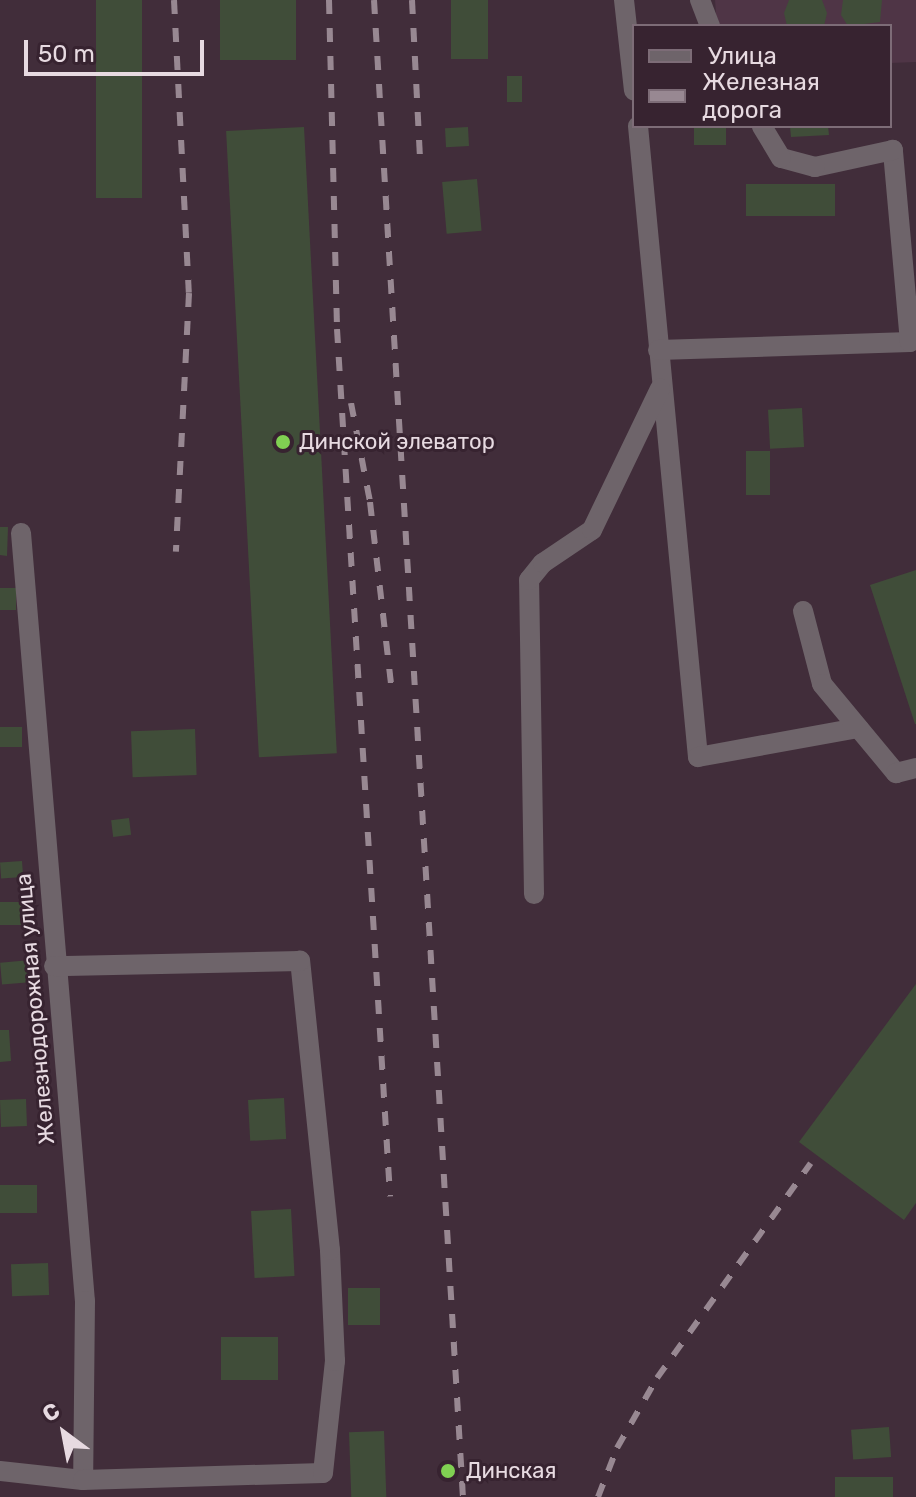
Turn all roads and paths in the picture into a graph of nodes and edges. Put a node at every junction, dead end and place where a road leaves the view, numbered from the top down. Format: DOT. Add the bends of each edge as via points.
graph roads {
  1 [pos="624,0"];
  2 [pos="700,0"];
  3 [pos="709,24"];
  4 [pos="632,72"];
  5 [pos="763,128"];
  6 [pos="639,133"];
  7 [pos="658,350"];
  8 [pos="661,386"];
  9 [pos="21,533"];
  10 [pos="803,611"];
  11 [pos="858,728"];
  12 [pos="916,768"];
  13 [pos="534,894"];
  14 [pos="54,966"];
  15 [pos="0,1471"];
  16 [pos="83,1480"];
  17 [pos="130,1489"];
  1 -- 4 [label="street"];
  2 -- 3 [label="street"];
  5 -- 7 [label="street" via="781,158 815,167 893,150 910,342"];
  6 -- 7 [label="street"];
  7 -- 8 [label="street"];
  8 -- 11 [label="street" via="698,757"];
  8 -- 13 [label="street" via="592,530 543,563 529,580"];
  9 -- 14 [label="street, Железнодорожная улица"];
  10 -- 11 [label="street" via="822,684"];
  11 -- 12 [label="street" via="896,773"];
  14 -- 16 [label="street, Железнодорожная улица" via="85,1301"];
  14 -- 17 [label="street" via="300,961 330,1250 335,1361 323,1473"];
  15 -- 16 [label="street"];
  16 -- 17 [label="street"];
}
